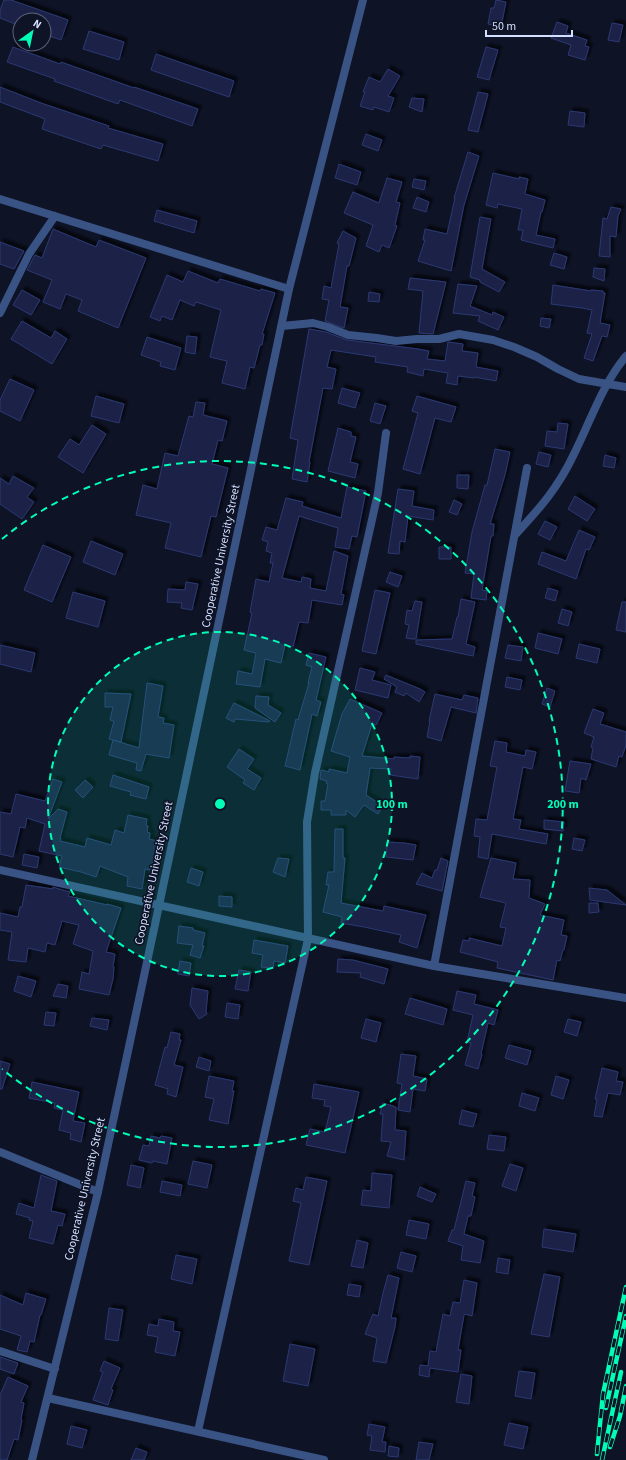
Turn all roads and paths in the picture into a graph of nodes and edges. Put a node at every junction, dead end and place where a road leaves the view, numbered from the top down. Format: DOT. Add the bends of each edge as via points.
graph roads {
  1 [pos="363,0"];
  2 [pos="0,199"];
  3 [pos="55,216"];
  4 [pos="289,289"];
  5 [pos="0,313"];
  6 [pos="282,326"];
  7 [pos="626,356"];
  8 [pos="606,383"];
  9 [pos="626,387"];
  10 [pos="386,433"];
  11 [pos="527,468"];
  12 [pos="514,536"];
  13 [pos="0,870"];
  14 [pos="159,906"];
  15 [pos="308,939"];
  16 [pos="434,966"];
  17 [pos="626,998"];
  18 [pos="0,1152"];
  19 [pos="98,1192"];
  20 [pos="0,1351"];
  21 [pos="55,1369"];
  22 [pos="48,1398"];
  23 [pos="198,1431"];
  24 [pos="32,1460"];
  25 [pos="324,1460"];
  1 -- 4 [label="street, Cooperative University Street"];
  2 -- 3 [label="street"];
  3 -- 4 [label="street"];
  3 -- 5 [label="street" via="30,254"];
  4 -- 6 [label="street, Cooperative University Street"];
  6 -- 8 [label="street" via="313,323 328,326 348,335 396,341 439,339 459,334 494,340 537,357 579,379"];
  6 -- 14 [label="street, Cooperative University Street"];
  7 -- 8 [label="street"];
  8 -- 9 [label="street"];
  8 -- 12 [label="street" via="556,487"];
  10 -- 15 [label="street" via="378,493 315,773 307,822"];
  11 -- 12 [label="street"];
  12 -- 16 [label="street"];
  13 -- 14 [label="street"];
  14 -- 15 [label="street"];
  14 -- 19 [label="street, Cooperative University Street"];
  15 -- 16 [label="street"];
  15 -- 23 [label="street"];
  16 -- 17 [label="street"];
  18 -- 19 [label="street"];
  19 -- 21 [label="street, Cooperative University Street"];
  20 -- 21 [label="street"];
  21 -- 22 [label="street, Cooperative University Street"];
  22 -- 23 [label="street"];
  22 -- 24 [label="street, Cooperative University Street"];
  23 -- 25 [label="street"];
}
